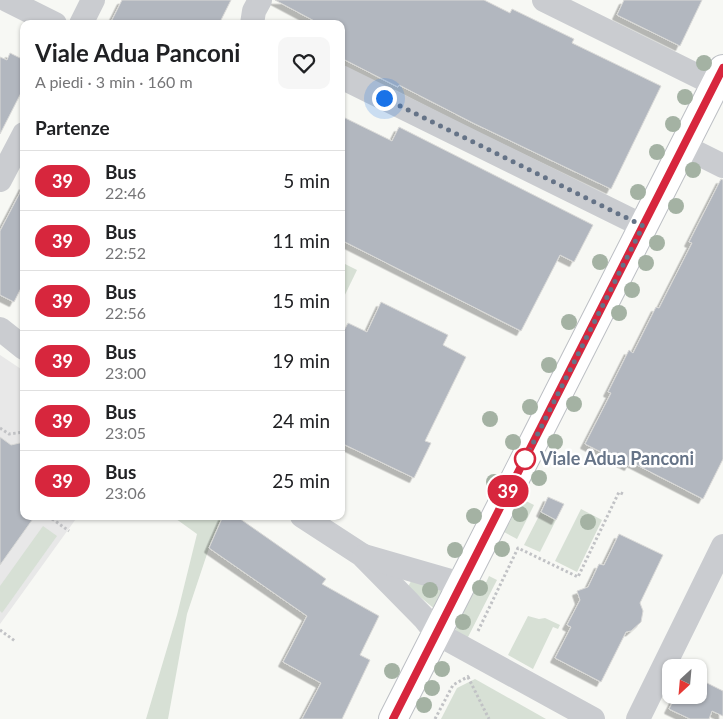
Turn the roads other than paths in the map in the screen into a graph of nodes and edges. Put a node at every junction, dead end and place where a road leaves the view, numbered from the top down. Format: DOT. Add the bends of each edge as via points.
graph roads {
  1 [pos="7,0"];
  2 [pos="93,0"];
  3 [pos="260,0"];
  4 [pos="544,0"];
  5 [pos="47,20"];
  6 [pos="83,20"];
  7 [pos="253,20"];
  8 [pos="719,76"];
  9 [pos="345,79"];
  10 [pos="20,142"];
  11 [pos="683,146"];
  12 [pos="723,166"];
  13 [pos="0,180"];
  14 [pos="643,226"];
  15 [pos="0,329"];
  16 [pos="20,345"];
  17 [pos="308,520"];
  18 [pos="723,546"];
  19 [pos="362,555"];
  20 [pos="461,584"];
  21 [pos="436,633"];
  22 [pos="393,719"];
  23 [pos="593,719"];
  24 [pos="638,719"];
  1 -- 5 [label="street"];
  2 -- 6 [label="street"];
  3 -- 7 [label="street"];
  4 -- 8 [label="street"];
  8 -- 11 [label="main road"];
  9 -- 14 [label="street"];
  10 -- 13 [label="street"];
  11 -- 12 [label="street"];
  11 -- 14 [label="main road"];
  14 -- 20 [label="main road"];
  15 -- 16 [label="street"];
  17 -- 19 [label="street"];
  18 -- 24 [label="street"];
  19 -- 20 [label="street"];
  19 -- 21 [label="street"];
  20 -- 21 [label="main road"];
  21 -- 22 [label="main road"];
  21 -- 23 [label="street"];
}
